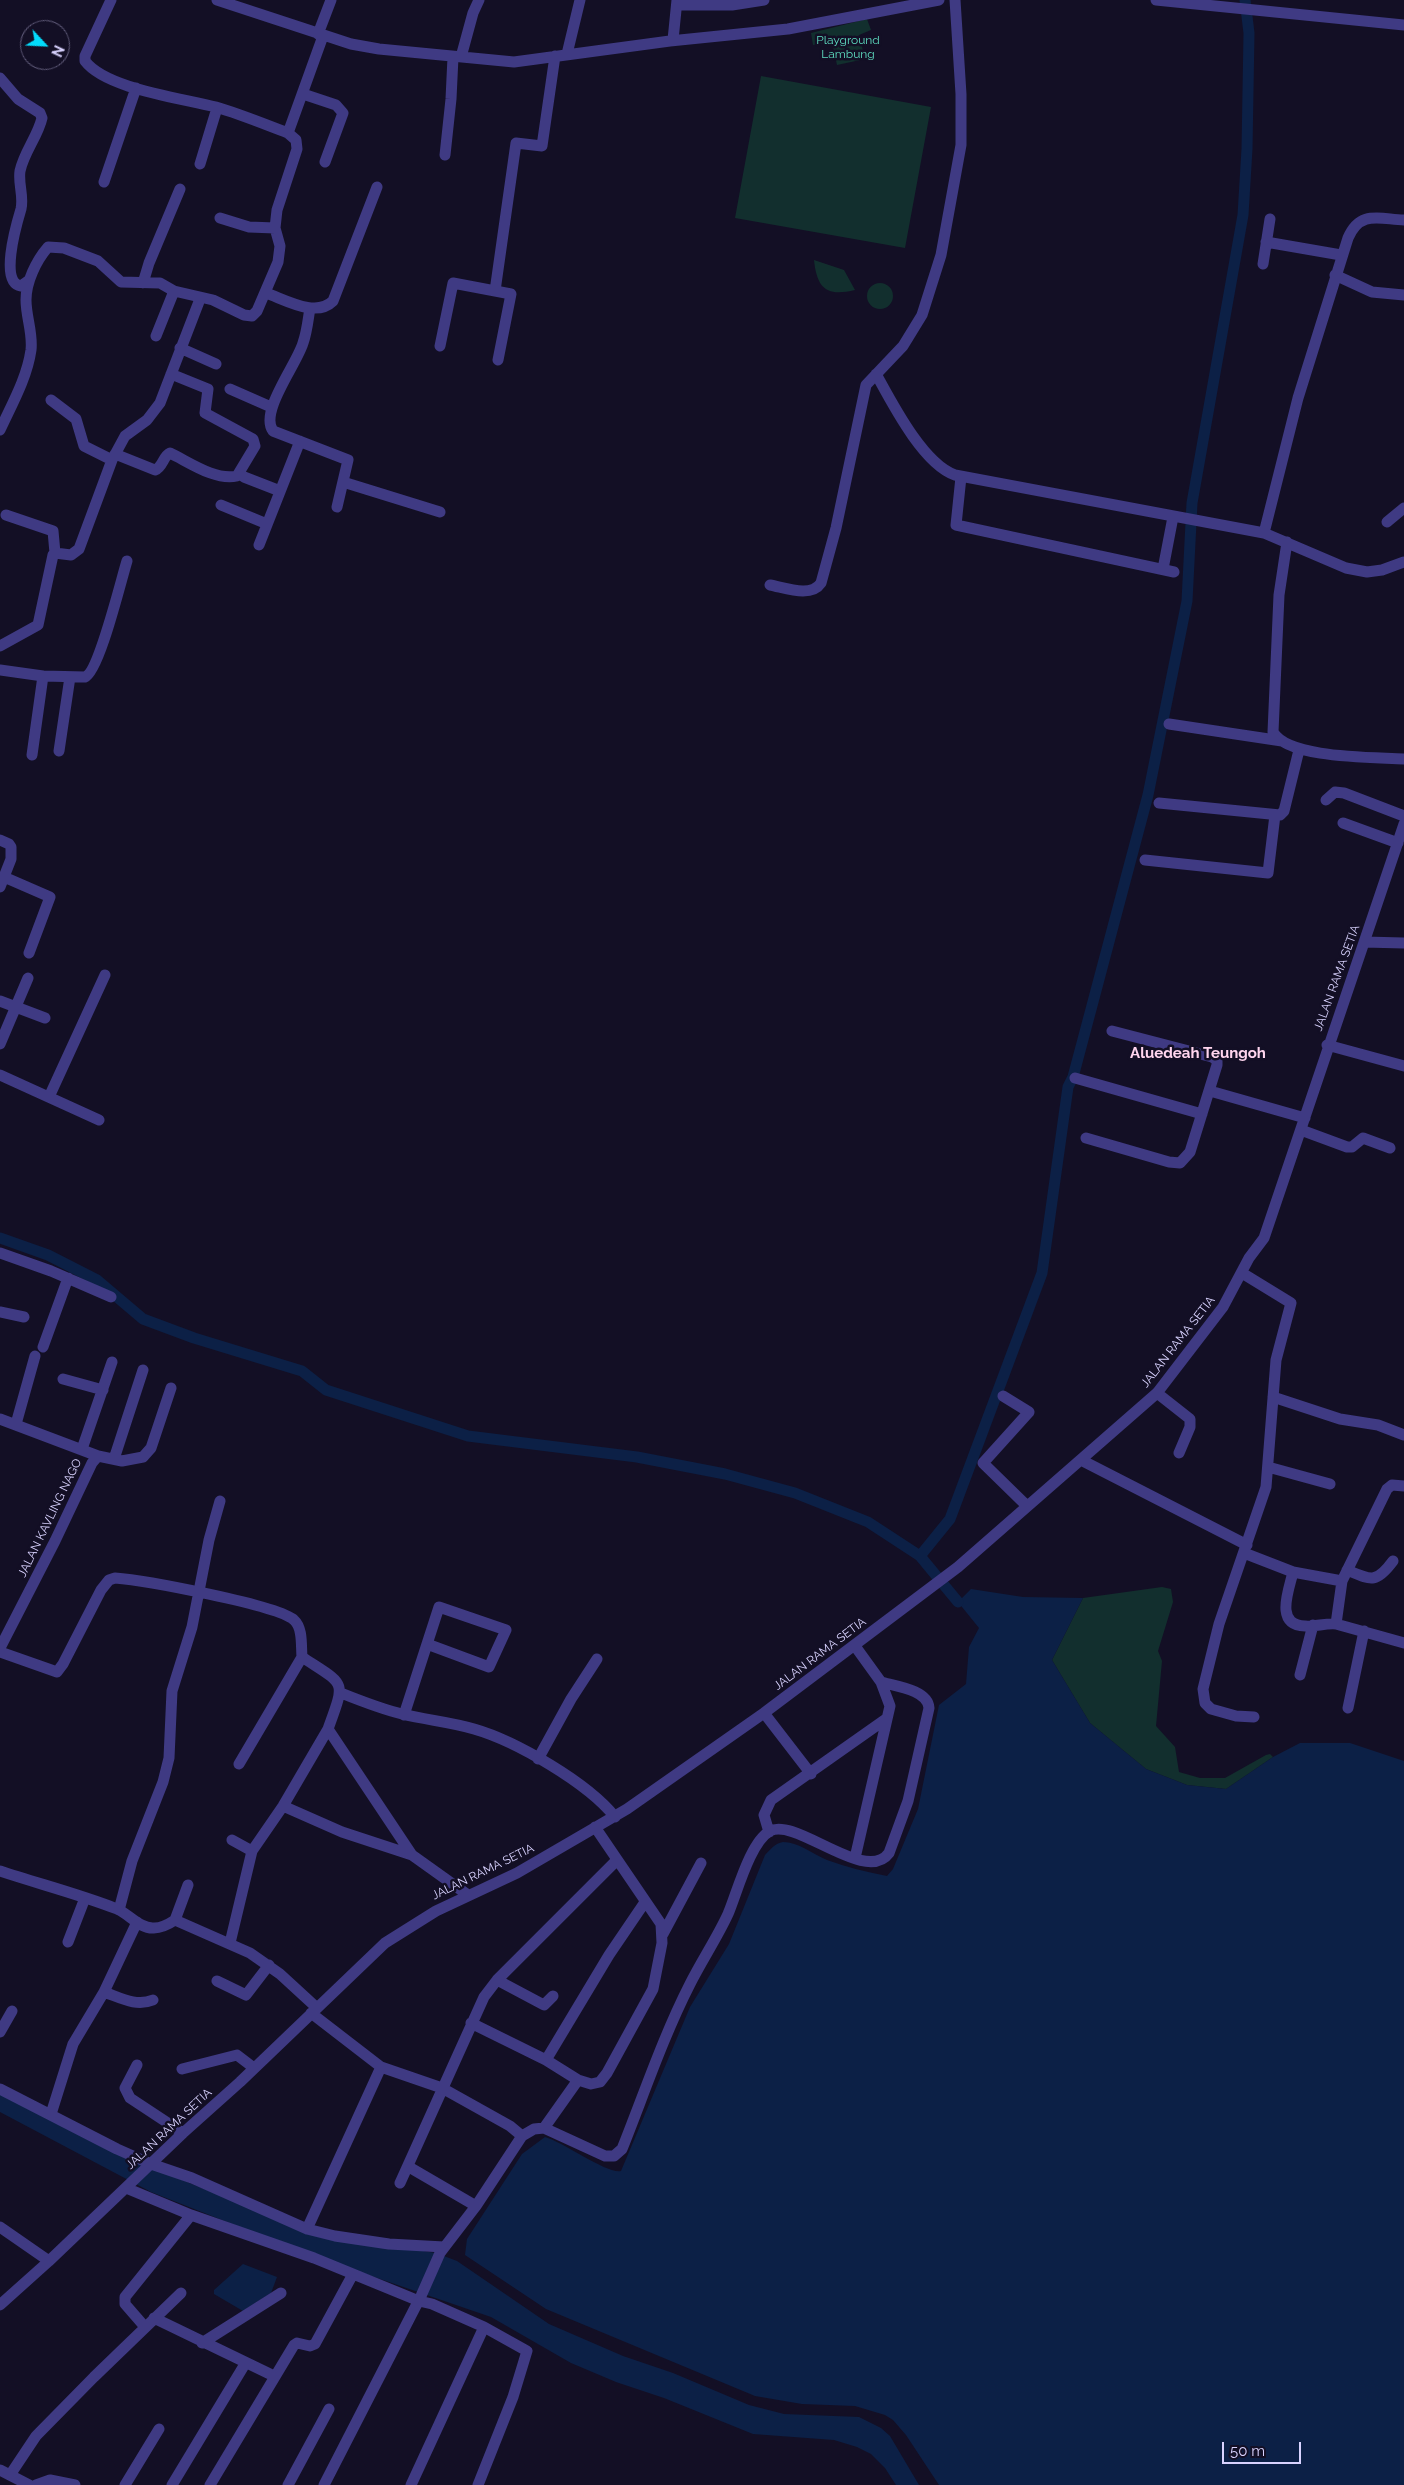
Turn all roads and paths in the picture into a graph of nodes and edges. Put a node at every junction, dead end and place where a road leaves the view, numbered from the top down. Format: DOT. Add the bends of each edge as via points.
graph roads {
  1 [pos="111,0"];
  2 [pos="217,0"];
  3 [pos="331,0"];
  4 [pos="479,0"];
  5 [pos="580,0"];
  6 [pos="764,0"];
  7 [pos="939,0"];
  8 [pos="954,0"];
  9 [pos="1156,0"];
  10 [pos="677,3"];
  11 [pos="899,4"];
  12 [pos="1250,7"];
  13 [pos="1404,25"];
  14 [pos="321,35"];
  15 [pos="673,40"];
  16 [pos="568,54"];
  17 [pos="555,56"];
  18 [pos="457,57"];
  19 [pos="0,78"];
  20 [pos="136,88"];
  21 [pos="304,94"];
  22 [pos="217,108"];
  23 [pos="288,133"];
  24 [pos="445,155"];
  25 [pos="325,162"];
  26 [pos="200,164"];
  27 [pos="104,182"];
  28 [pos="377,187"];
  29 [pos="180,189"];
  30 [pos="220,218"];
  31 [pos="1270,219"];
  32 [pos="1404,220"];
  33 [pos="275,228"];
  34 [pos="4,241"];
  35 [pos="1266,242"];
  36 [pos="1341,255"];
  37 [pos="1262,264"];
  38 [pos="1335,275"];
  39 [pos="28,281"];
  40 [pos="143,283"];
  41 [pos="174,291"];
  42 [pos="495,291"];
  43 [pos="266,293"];
  44 [pos="1404,295"];
  45 [pos="200,299"];
  46 [pos="310,308"];
  47 [pos="156,336"];
  48 [pos="440,346"];
  49 [pos="180,348"];
  50 [pos="498,360"];
  51 [pos="216,364"];
  52 [pos="171,374"];
  53 [pos="876,374"];
  54 [pos="230,389"];
  55 [pos="52,400"];
  56 [pos="272,407"];
  57 [pos="0,430"];
  58 [pos="300,441"];
  59 [pos="114,457"];
  60 [pos="244,477"];
  61 [pos="961,477"];
  62 [pos="343,482"];
  63 [pos="280,492"];
  64 [pos="221,505"];
  65 [pos="337,507"];
  66 [pos="1404,508"];
  67 [pos="440,512"];
  68 [pos="6,515"];
  69 [pos="1178,518"];
  70 [pos="1387,522"];
  71 [pos="267,524"];
  72 [pos="1264,533"];
  73 [pos="1287,542"];
  74 [pos="258,545"];
  75 [pos="55,553"];
  76 [pos="127,560"];
  77 [pos="1404,562"];
  78 [pos="770,585"];
  79 [pos="0,646"];
  80 [pos="0,670"];
  81 [pos="43,676"];
  82 [pos="70,677"];
  83 [pos="1169,724"];
  84 [pos="1284,742"];
  85 [pos="1299,750"];
  86 [pos="59,751"];
  87 [pos="32,755"];
  88 [pos="1404,759"];
  89 [pos="1326,800"];
  90 [pos="1159,804"];
  91 [pos="1275,815"];
  92 [pos="1404,816"];
  93 [pos="1343,823"];
  94 [pos="1404,824"];
  95 [pos="0,840"];
  96 [pos="1398,843"];
  97 [pos="1144,860"];
  98 [pos="2,882"];
  99 [pos="1364,942"];
  100 [pos="1404,943"];
  101 [pos="29,953"];
  102 [pos="104,975"];
  103 [pos="28,978"];
  104 [pos="0,1001"];
  105 [pos="17,1007"];
  106 [pos="45,1018"];
  107 [pos="1112,1031"];
  108 [pos="0,1044"];
  109 [pos="1327,1045"];
  110 [pos="1404,1066"];
  111 [pos="0,1075"];
  112 [pos="1075,1078"];
  113 [pos="1210,1091"];
  114 [pos="49,1097"];
  115 [pos="1202,1114"];
  116 [pos="1305,1118"];
  117 [pos="99,1120"];
  118 [pos="1301,1130"];
  119 [pos="1086,1138"];
  120 [pos="1390,1148"];
  121 [pos="0,1253"];
  122 [pos="1242,1273"];
  123 [pos="68,1278"];
  124 [pos="111,1297"];
  125 [pos="0,1312"];
  126 [pos="24,1317"];
  127 [pos="43,1347"];
  128 [pos="35,1356"];
  129 [pos="112,1362"];
  130 [pos="143,1370"];
  131 [pos="63,1379"];
  132 [pos="171,1388"];
  133 [pos="103,1390"];
  134 [pos="1157,1393"];
  135 [pos="1003,1396"];
  136 [pos="1274,1397"];
  137 [pos="0,1419"];
  138 [pos="16,1424"];
  139 [pos="1404,1435"];
  140 [pos="82,1449"];
  141 [pos="1179,1453"];
  142 [pos="98,1456"];
  143 [pos="114,1459"];
  144 [pos="1081,1460"];
  145 [pos="1268,1467"];
  146 [pos="1330,1484"];
  147 [pos="1404,1486"];
  148 [pos="220,1501"];
  149 [pos="1026,1506"];
  150 [pos="1246,1549"];
  151 [pos="1393,1561"];
  152 [pos="1293,1572"];
  153 [pos="1344,1576"];
  154 [pos="198,1593"];
  155 [pos="1336,1624"];
  156 [pos="1313,1625"];
  157 [pos="1364,1631"];
  158 [pos="1404,1643"];
  159 [pos="427,1644"];
  160 [pos="855,1646"];
  161 [pos="0,1648"];
  162 [pos="0,1652"];
  163 [pos="302,1657"];
  164 [pos="597,1659"];
  165 [pos="1300,1675"];
  166 [pos="881,1682"];
  167 [pos="341,1693"];
  168 [pos="1348,1708"];
  169 [pos="764,1713"];
  170 [pos="404,1715"];
  171 [pos="1254,1717"];
  172 [pos="886,1720"];
  173 [pos="328,1729"];
  174 [pos="538,1759"];
  175 [pos="239,1764"];
  176 [pos="811,1774"];
  177 [pos="283,1806"];
  178 [pos="615,1817"];
  179 [pos="596,1827"];
  180 [pos="769,1832"];
  181 [pos="232,1840"];
  182 [pos="252,1851"];
  183 [pos="412,1854"];
  184 [pos="854,1858"];
  185 [pos="616,1861"];
  186 [pos="702,1863"];
  187 [pos="0,1871"];
  188 [pos="188,1885"];
  189 [pos="468,1895"];
  190 [pos="85,1898"];
  191 [pos="645,1902"];
  192 [pos="119,1910"];
  193 [pos="175,1920"];
  194 [pos="137,1922"];
  195 [pos="663,1934"];
  196 [pos="68,1942"];
  197 [pos="230,1943"];
  198 [pos="269,1965"];
  199 [pos="497,1980"];
  200 [pos="217,1981"];
  201 [pos="104,1992"];
  202 [pos="553,1996"];
  203 [pos="153,2000"];
  204 [pos="314,2010"];
  205 [pos="12,2011"];
  206 [pos="471,2023"];
  207 [pos="0,2032"];
  208 [pos="546,2060"];
  209 [pos="137,2065"];
  210 [pos="381,2067"];
  211 [pos="254,2068"];
  212 [pos="182,2069"];
  213 [pos="578,2080"];
  214 [pos="442,2088"];
  215 [pos="0,2089"];
  216 [pos="51,2114"];
  217 [pos="544,2128"];
  218 [pos="183,2133"];
  219 [pos="522,2136"];
  220 [pos="151,2164"];
  221 [pos="409,2167"];
  222 [pos="400,2183"];
  223 [pos="127,2187"];
  224 [pos="476,2206"];
  225 [pos="191,2214"];
  226 [pos="0,2227"];
  227 [pos="307,2229"];
  228 [pos="442,2250"];
  229 [pos="49,2261"];
  230 [pos="353,2274"];
  231 [pos="181,2293"];
  232 [pos="281,2293"];
  233 [pos="420,2299"];
  234 [pos="0,2305"];
  235 [pos="154,2318"];
  236 [pos="145,2327"];
  237 [pos="484,2327"];
  238 [pos="202,2343"];
  239 [pos="245,2364"];
  240 [pos="274,2376"];
  241 [pos="329,2409"];
  242 [pos="159,2430"];
  243 [pos="5,2473"];
  244 [pos="29,2485"];
  245 [pos="36,2485"];
  246 [pos="75,2485"];
  247 [pos="125,2485"];
  248 [pos="172,2485"];
  249 [pos="210,2485"];
  250 [pos="288,2485"];
  251 [pos="324,2485"];
  252 [pos="411,2485"];
  253 [pos="478,2485"];
  1 -- 20 [label="street" via="87,48 85,61 102,76"];
  2 -- 14 [label="street"];
  3 -- 14 [label="street"];
  4 -- 18 [label="street"];
  5 -- 16 [label="street"];
  6 -- 10 [label="street" via="732,6"];
  7 -- 11 [label="street"];
  8 -- 53 [label="street" via="961,145 941,255 922,315 902,346"];
  9 -- 12 [label="street"];
  10 -- 15 [label="street"];
  11 -- 15 [label="street" via="788,29"];
  12 -- 13 [label="street"];
  14 -- 18 [label="street" via="379,50"];
  14 -- 21 [label="street"];
  15 -- 16 [label="street"];
  16 -- 17 [label="street"];
  17 -- 18 [label="street" via="514,62"];
  17 -- 42 [label="street" via="542,146 516,143"];
  18 -- 24 [label="street"];
  19 -- 34 [label="street" via="18,99 40,113 42,118 21,166 22,204"];
  20 -- 22 [label="street"];
  20 -- 27 [label="street"];
  21 -- 23 [label="street"];
  21 -- 25 [label="street" via="336,105 343,112"];
  22 -- 23 [label="street"];
  22 -- 26 [label="street"];
  23 -- 33 [label="street" via="296,140 297,149 277,210"];
  28 -- 46 [label="street" via="333,301 324,308"];
  29 -- 40 [label="street"];
  30 -- 33 [label="street" via="249,227"];
  31 -- 35 [label="street"];
  32 -- 36 [label="street" via="1360,220 1352,228"];
  33 -- 43 [label="street" via="280,252"];
  34 -- 39 [label="street" via="2,273 17,285 22,286"];
  35 -- 36 [label="street"];
  35 -- 37 [label="street"];
  36 -- 38 [label="street"];
  38 -- 44 [label="street" via="1372,292"];
  38 -- 72 [label="street" via="1298,398"];
  39 -- 40 [label="street" via="42,254 48,247 56,246 98,261 121,282"];
  39 -- 57 [label="street" via="26,300 31,351 24,379"];
  40 -- 41 [label="street" via="160,283"];
  41 -- 45 [label="street"];
  41 -- 47 [label="street"];
  42 -- 48 [label="street" via="453,283"];
  42 -- 50 [label="street" via="511,294"];
  43 -- 45 [label="street" via="252,316 213,300"];
  43 -- 46 [label="street"];
  45 -- 49 [label="street"];
  46 -- 56 [label="street" via="304,342"];
  49 -- 51 [label="street"];
  49 -- 52 [label="street"];
  52 -- 59 [label="street" via="154,412 125,436"];
  52 -- 59 [label="street" via="208,389 205,413 253,439 255,446 236,476 217,475 170,453 155,470"];
  53 -- 61 [label="street" via="913,435 942,468"];
  53 -- 78 [label="street" via="862,395 836,528 821,583 809,592"];
  54 -- 56 [label="street"];
  55 -- 59 [label="street" via="76,419 84,446"];
  56 -- 58 [label="street" via="269,423 273,431"];
  58 -- 62 [label="street" via="348,460"];
  58 -- 63 [label="street"];
  59 -- 75 [label="street" via="80,549 71,555"];
  60 -- 63 [label="street"];
  61 -- 69 [label="street"];
  61 -- 69 [label="street" via="956,525 1169,570"];
  62 -- 65 [label="street"];
  62 -- 67 [label="street"];
  63 -- 71 [label="street"];
  64 -- 71 [label="street"];
  66 -- 70 [label="street"];
  68 -- 75 [label="street" via="53,531"];
  69 -- 72 [label="street"];
  71 -- 74 [label="street"];
  72 -- 73 [label="street"];
  73 -- 77 [label="street" via="1346,568 1368,572"];
  73 -- 84 [label="street" via="1279,594 1272,723 1275,736"];
  75 -- 79 [label="street" via="38,625"];
  76 -- 82 [label="street" via="96,664 88,676"];
  80 -- 81 [label="street"];
  81 -- 82 [label="street"];
  81 -- 87 [label="street"];
  82 -- 86 [label="street"];
  83 -- 84 [label="street"];
  84 -- 85 [label="street"];
  85 -- 88 [label="street"];
  85 -- 91 [label="street" via="1284,811"];
  89 -- 92 [label="street" via="1335,792 1344,793"];
  90 -- 91 [label="street"];
  91 -- 97 [label="street" via="1268,873"];
  93 -- 96 [label="street"];
  94 -- 96 [label="street, JALAN RAMA SETIA"];
  95 -- 98 [label="street" via="11,847 11,859"];
  96 -- 99 [label="street, JALAN RAMA SETIA"];
  98 -- 101 [label="street" via="50,897"];
  99 -- 100 [label="street"];
  99 -- 109 [label="street, JALAN RAMA SETIA"];
  102 -- 114 [label="street"];
  103 -- 105 [label="street"];
  104 -- 105 [label="street"];
  105 -- 106 [label="street"];
  105 -- 108 [label="street"];
  107 -- 113 [label="street" via="1216,1058"];
  109 -- 110 [label="street"];
  109 -- 116 [label="street, JALAN RAMA SETIA"];
  111 -- 114 [label="street"];
  112 -- 115 [label="street"];
  113 -- 115 [label="street"];
  113 -- 116 [label="street"];
  114 -- 117 [label="street"];
  115 -- 119 [label="street" via="1190,1152 1180,1163"];
  116 -- 118 [label="street, JALAN RAMA SETIA"];
  118 -- 120 [label="street" via="1347,1147 1363,1138"];
  118 -- 122 [label="street, JALAN RAMA SETIA" via="1264,1238"];
  121 -- 123 [label="street"];
  122 -- 134 [label="street, JALAN RAMA SETIA" via="1223,1307"];
  122 -- 136 [label="street" via="1291,1303 1276,1360"];
  123 -- 124 [label="street"];
  123 -- 127 [label="street"];
  125 -- 126 [label="street"];
  128 -- 138 [label="street"];
  129 -- 133 [label="street"];
  130 -- 143 [label="street"];
  131 -- 133 [label="street"];
  132 -- 143 [label="street, JALAN KAVLING NAGO" via="147,1454 139,1459"];
  133 -- 140 [label="street"];
  134 -- 141 [label="street" via="1190,1419"];
  134 -- 144 [label="street, JALAN RAMA SETIA"];
  135 -- 149 [label="street" via="1029,1412 983,1463"];
  136 -- 139 [label="street" via="1340,1419"];
  136 -- 145 [label="street"];
  137 -- 138 [label="street"];
  138 -- 140 [label="street"];
  140 -- 142 [label="street"];
  142 -- 143 [label="street, JALAN KAVLING NAGO"];
  142 -- 161 [label="street, JALAN KAVLING NAGO"];
  144 -- 149 [label="street, JALAN RAMA SETIA"];
  144 -- 150 [label="street"];
  145 -- 146 [label="street"];
  145 -- 150 [label="street" via="1262,1502"];
  147 -- 153 [label="street" via="1392,1485 1387,1489"];
  148 -- 154 [label="street"];
  149 -- 160 [label="street, JALAN RAMA SETIA" via="958,1567"];
  150 -- 152 [label="street"];
  150 -- 171 [label="street" via="1219,1624 1203,1689 1205,1703 1211,1709"];
  151 -- 153 [label="street" via="1375,1579"];
  152 -- 153 [label="street"];
  152 -- 156 [label="street" via="1285,1609 1287,1617 1298,1625"];
  153 -- 155 [label="street"];
  154 -- 162 [label="street" via="112,1578 101,1590 56,1672"];
  154 -- 163 [label="street" via="243,1602 293,1618 299,1629"];
  154 -- 192 [label="street" via="192,1627 172,1691 168,1758 163,1782 132,1861"];
  155 -- 156 [label="street"];
  155 -- 157 [label="street"];
  156 -- 165 [label="street"];
  157 -- 158 [label="street"];
  157 -- 168 [label="street"];
  159 -- 159 [label="street" via="438,1607 506,1630 489,1667"];
  159 -- 170 [label="street"];
  160 -- 166 [label="street"];
  160 -- 169 [label="street, JALAN RAMA SETIA"];
  163 -- 167 [label="street" via="336,1680"];
  163 -- 175 [label="street"];
  164 -- 174 [label="street" via="570,1699"];
  166 -- 172 [label="street" via="890,1706"];
  166 -- 184 [label="street" via="925,1698 929,1708 926,1729 908,1801 889,1853 877,1862"];
  167 -- 170 [label="street"];
  167 -- 173 [label="street"];
  169 -- 176 [label="street"];
  169 -- 178 [label="street, JALAN RAMA SETIA"];
  170 -- 174 [label="street" via="482,1731"];
  172 -- 176 [label="street"];
  172 -- 184 [label="street"];
  173 -- 177 [label="street"];
  173 -- 183 [label="street"];
  174 -- 178 [label="street" via="588,1790"];
  176 -- 180 [label="street" via="768,1803 764,1815"];
  177 -- 182 [label="street"];
  177 -- 183 [label="street" via="342,1832"];
  178 -- 179 [label="street, JALAN RAMA SETIA"];
  179 -- 185 [label="street"];
  179 -- 189 [label="street, JALAN RAMA SETIA" via="517,1873"];
  180 -- 184 [label="street" via="787,1830"];
  180 -- 217 [label="street" via="754,1852 719,1932 690,1984 622,2149 614,2156 605,2156"];
  181 -- 182 [label="street"];
  182 -- 197 [label="street"];
  183 -- 189 [label="street"];
  185 -- 191 [label="street"];
  185 -- 199 [label="street"];
  186 -- 195 [label="street"];
  187 -- 190 [label="street"];
  188 -- 193 [label="street"];
  189 -- 204 [label="street, JALAN RAMA SETIA" via="385,1943"];
  190 -- 192 [label="street"];
  190 -- 196 [label="street"];
  191 -- 195 [label="street" via="661,1924"];
  191 -- 208 [label="street"];
  192 -- 194 [label="street"];
  193 -- 194 [label="street" via="154,1928"];
  193 -- 197 [label="street"];
  194 -- 201 [label="street"];
  195 -- 213 [label="street" via="653,1989 612,2066 600,2082 592,2084"];
  197 -- 198 [label="street"];
  198 -- 200 [label="street" via="246,1995"];
  198 -- 204 [label="street"];
  199 -- 202 [label="street" via="544,2005"];
  199 -- 206 [label="street"];
  201 -- 203 [label="street" via="134,2003"];
  201 -- 216 [label="street" via="73,2044"];
  204 -- 210 [label="street"];
  204 -- 211 [label="street, JALAN RAMA SETIA"];
  205 -- 207 [label="street"];
  206 -- 208 [label="street"];
  206 -- 214 [label="street"];
  208 -- 213 [label="street"];
  209 -- 218 [label="street" via="125,2088 130,2098"];
  210 -- 214 [label="street"];
  210 -- 227 [label="street"];
  211 -- 212 [label="street" via="237,2055"];
  211 -- 218 [label="street, JALAN RAMA SETIA"];
  213 -- 217 [label="street"];
  214 -- 219 [label="street"];
  214 -- 221 [label="street"];
  215 -- 216 [label="street"];
  216 -- 220 [label="street"];
  217 -- 219 [label="street"];
  218 -- 220 [label="street, JALAN RAMA SETIA"];
  219 -- 224 [label="street"];
  220 -- 223 [label="street, JALAN RAMA SETIA"];
  220 -- 227 [label="street" via="192,2178"];
  221 -- 222 [label="street"];
  221 -- 224 [label="street"];
  223 -- 225 [label="street"];
  223 -- 229 [label="street, JALAN RAMA SETIA"];
  224 -- 228 [label="street"];
  225 -- 230 [label="street"];
  225 -- 236 [label="street" via="126,2297 125,2304"];
  226 -- 229 [label="street"];
  227 -- 228 [label="street" via="335,2236"];
  228 -- 233 [label="street"];
  229 -- 234 [label="street, JALAN RAMA SETIA"];
  230 -- 233 [label="street"];
  230 -- 240 [label="street" via="315,2344 295,2343"];
  231 -- 235 [label="street"];
  232 -- 238 [label="street"];
  233 -- 237 [label="street"];
  233 -- 251 [label="street"];
  235 -- 236 [label="street"];
  235 -- 238 [label="street"];
  236 -- 243 [label="street" via="36,2436"];
  237 -- 252 [label="street"];
  237 -- 253 [label="street" via="526,2351 513,2397"];
  238 -- 239 [label="street"];
  239 -- 240 [label="street"];
  239 -- 248 [label="street"];
  240 -- 249 [label="street"];
  241 -- 250 [label="street"];
  242 -- 247 [label="street"];
  243 -- 244 [label="street"];
  245 -- 246 [label="street" via="50,2480"];
}
